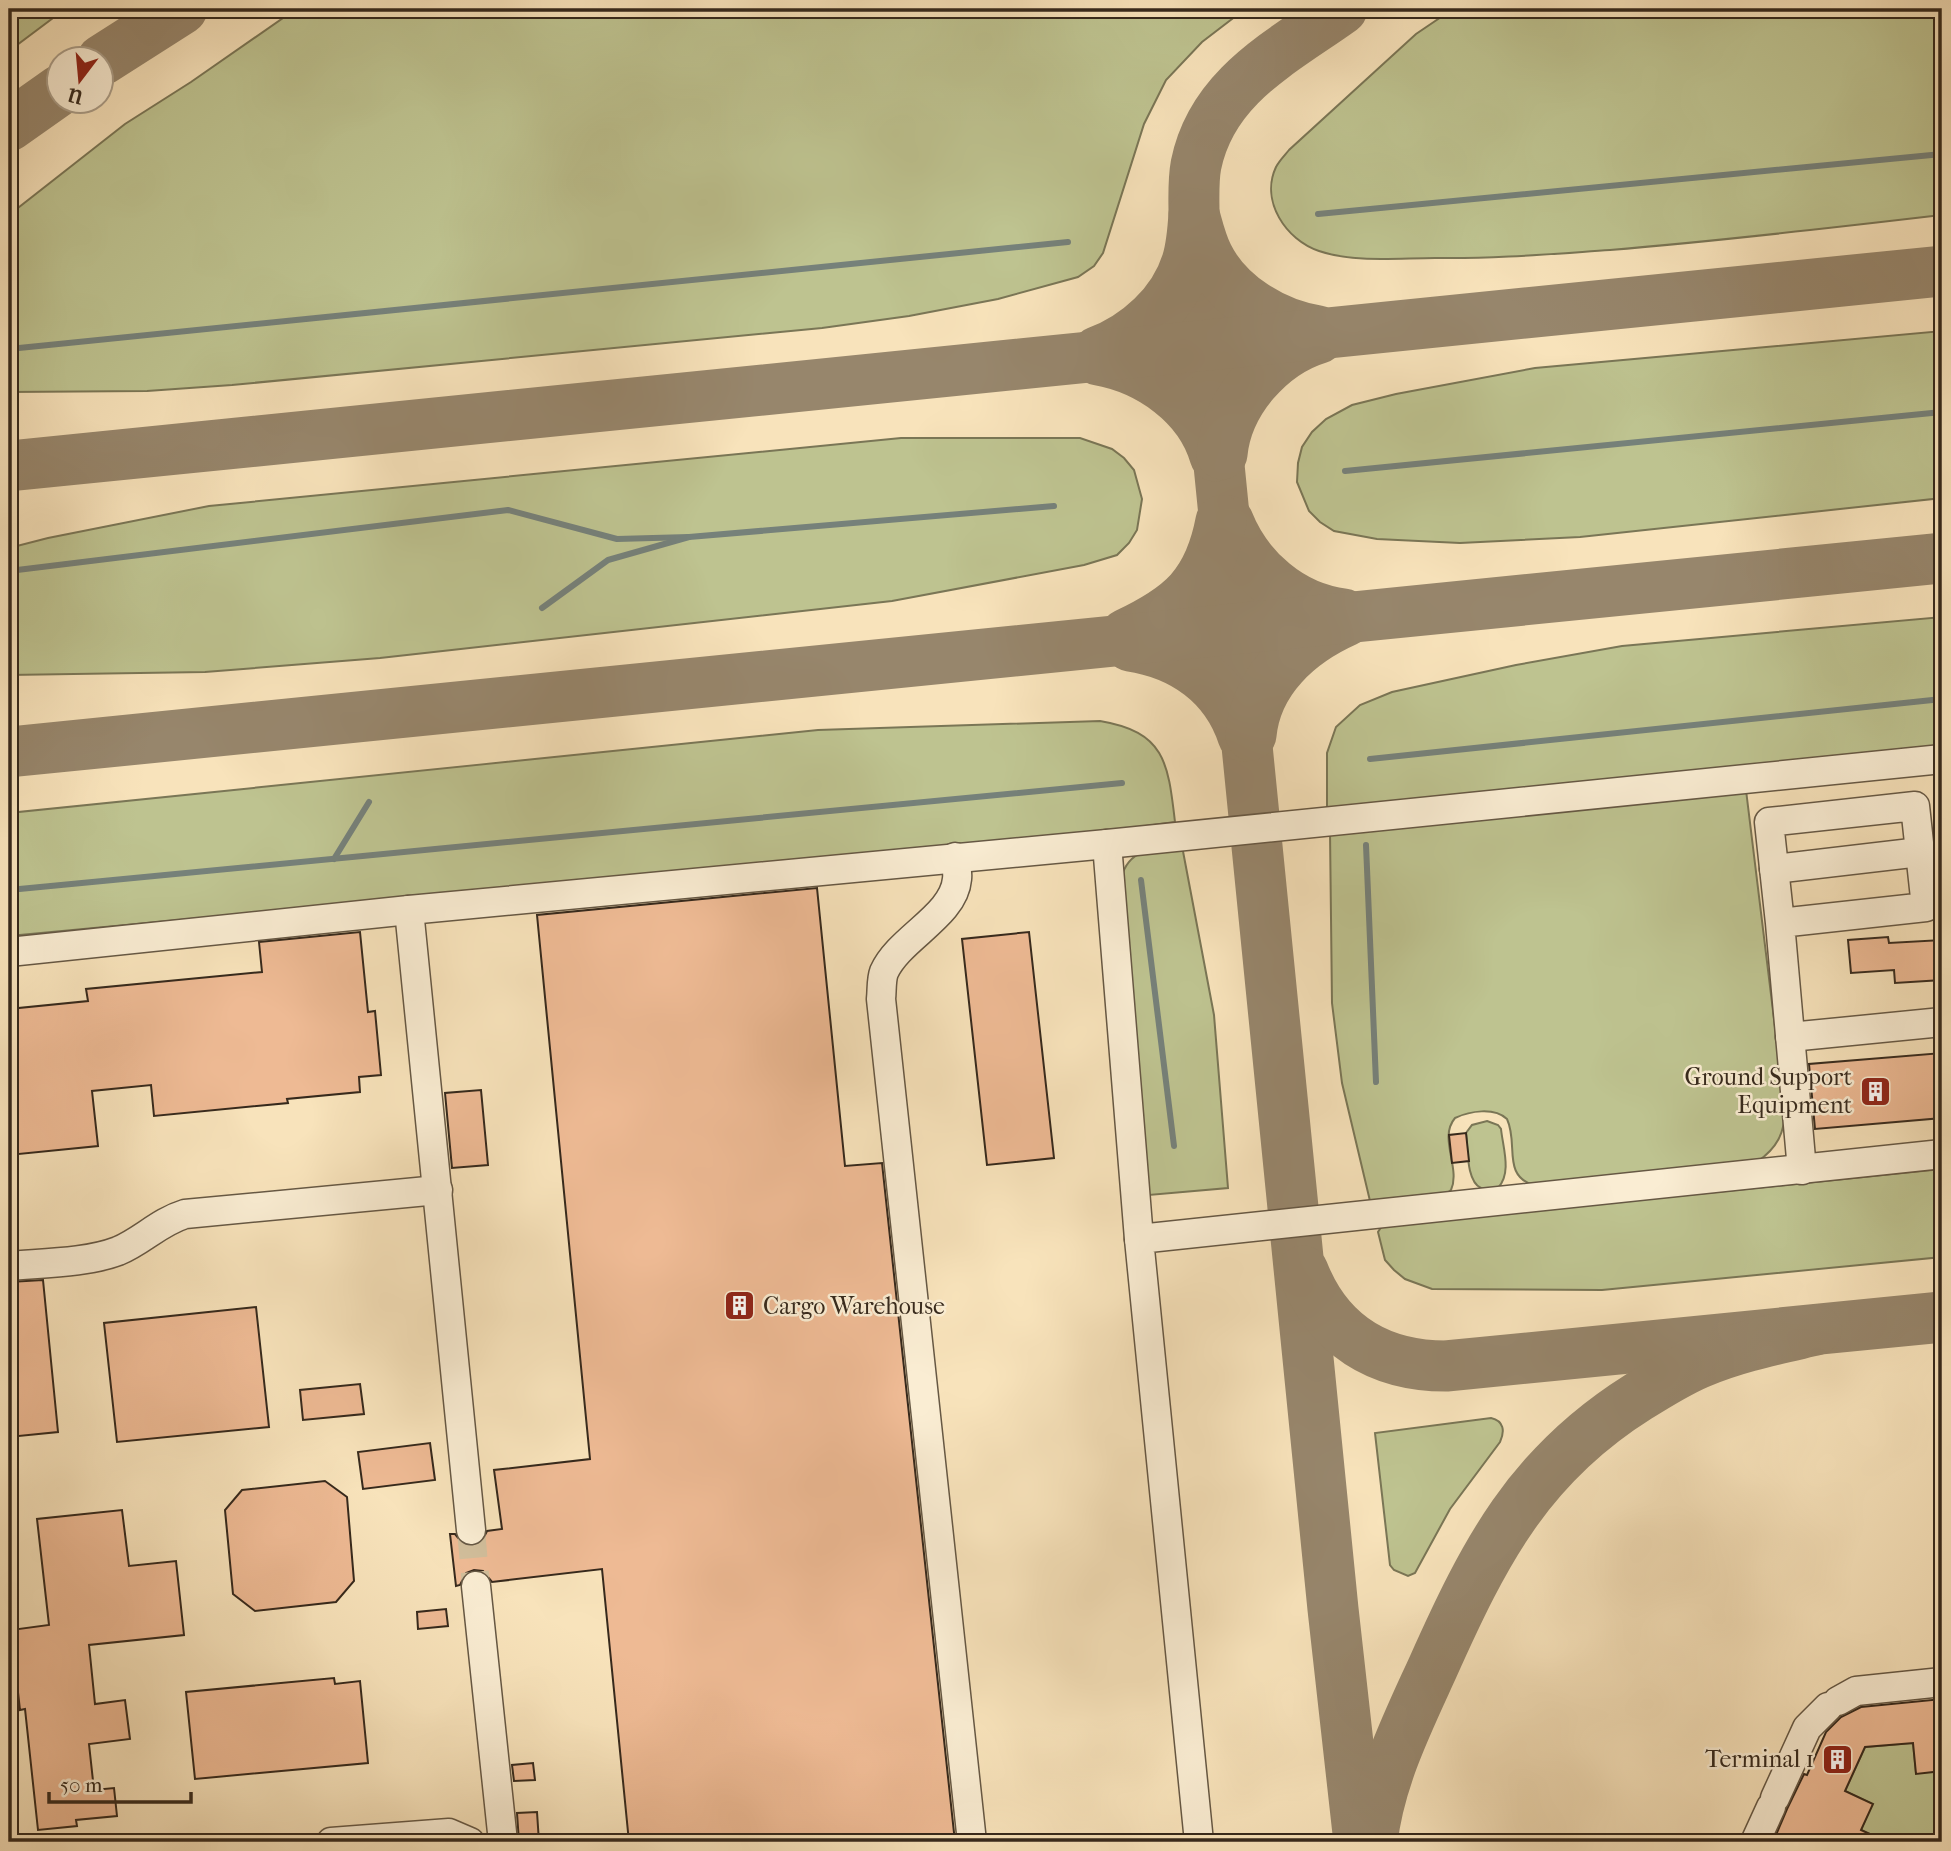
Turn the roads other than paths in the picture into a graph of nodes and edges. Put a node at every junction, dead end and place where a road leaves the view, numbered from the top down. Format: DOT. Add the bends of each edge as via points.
graph roads {
  1 [pos="1942,759"];
  2 [pos="1107,844"];
  3 [pos="1920,852"];
  4 [pos="956,857"];
  5 [pos="1774,869"];
  6 [pos="410,910"];
  7 [pos="1780,923"];
  8 [pos="9,952"];
  9 [pos="1942,1022"];
  10 [pos="1790,1037"];
  11 [pos="1942,1154"];
  12 [pos="1802,1170"];
  13 [pos="438,1190"];
  14 [pos="1139,1239"];
  15 [pos="9,1266"];
  16 [pos="471,1530"];
  17 [pos="476,1586"];
  18 [pos="1942,1682"];
  19 [pos="331,1842"];
  20 [pos="470,1842"];
  21 [pos="503,1842"];
  22 [pos="972,1842"];
  23 [pos="1199,1842"];
  24 [pos="1755,1842"];
  1 -- 2 [label="lane"];
  2 -- 4 [label="lane"];
  2 -- 14 [label="lane"];
  3 -- 5 [label="lane"];
  3 -- 5 [label="lane" via="1915,806 1769,822"];
  3 -- 7 [label="lane" via="1926,907"];
  4 -- 6 [label="lane"];
  4 -- 22 [label="lane" via="954,891 895,956 883,974 881,999"];
  5 -- 7 [label="lane"];
  6 -- 8 [label="lane"];
  6 -- 13 [label="lane"];
  7 -- 10 [label="lane"];
  9 -- 10 [label="lane"];
  10 -- 12 [label="lane"];
  11 -- 12 [label="lane"];
  12 -- 14 [label="lane"];
  13 -- 15 [label="lane" via="185,1214 167,1219 104,1256"];
  13 -- 16 [label="lane"];
  14 -- 23 [label="lane"];
  17 -- 21 [label="lane"];
  18 -- 24 [label="lane" via="1863,1690 1833,1704 1807,1728"];
  19 -- 20 [label="lane" via="449,1833"];
}
